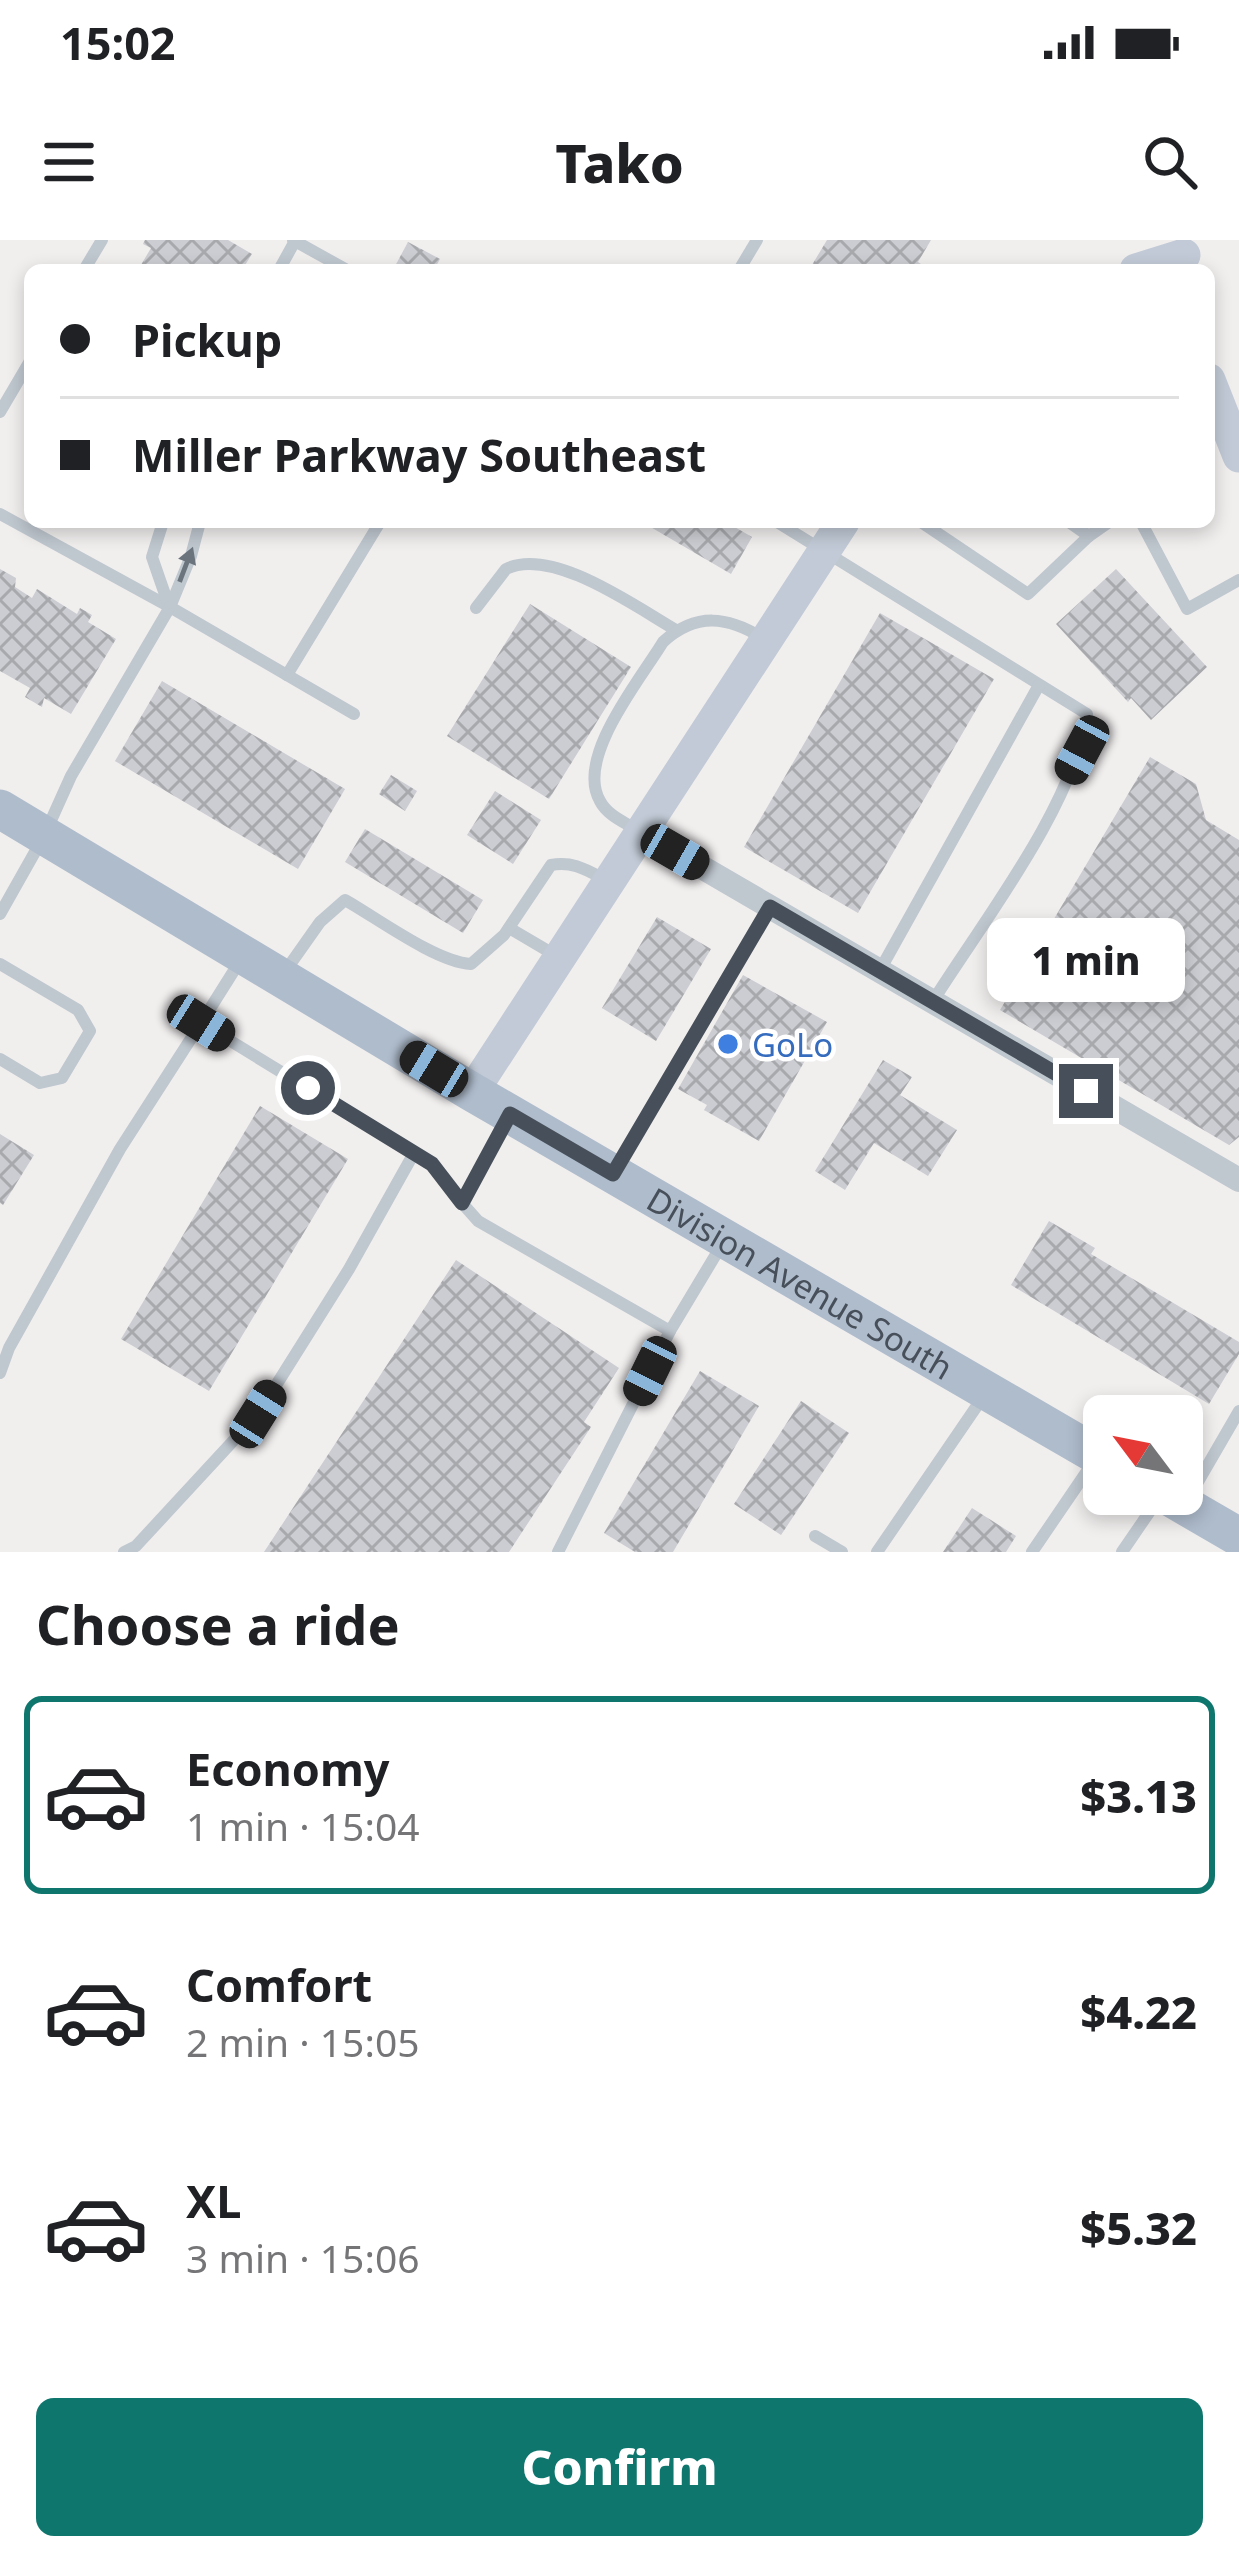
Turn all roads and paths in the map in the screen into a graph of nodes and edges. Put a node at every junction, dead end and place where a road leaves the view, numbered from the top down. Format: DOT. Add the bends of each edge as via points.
graph roads {
  1 [pos="294,241"];
  2 [pos="1184,255"];
  3 [pos="325,264"];
  4 [pos="1155,264"];
  5 [pos="24,371"];
  6 [pos="1215,395"];
  7 [pos="0,412"];
  8 [pos="1239,457"];
  9 [pos="26,528"];
  10 [pos="161,528"];
  11 [pos="198,528"];
  12 [pos="376,528"];
  13 [pos="786,528"];
  14 [pos="839,528"];
  15 [pos="930,528"];
  16 [pos="948,528"];
  17 [pos="1078,528"];
  18 [pos="1100,528"];
  19 [pos="1144,528"];
  20 [pos="942,536"];
  21 [pos="1089,536"];
  22 [pos="823,553"];
  23 [pos="1239,580"];
  24 [pos="170,607"];
  25 [pos="476,608"];
  26 [pos="676,630"];
  27 [pos="766,640"];
  28 [pos="286,675"];
  29 [pos="1040,685"];
  30 [pos="354,715"];
  31 [pos="0,809"];
  32 [pos="643,833"];
  33 [pos="44,836"];
  34 [pos="610,883"];
  35 [pos="770,907"];
  36 [pos="0,914"];
  37 [pos="509,928"];
  38 [pos="244,955"];
  39 [pos="560,958"];
  40 [pos="0,964"];
  41 [pos="879,971"];
  42 [pos="281,978"];
  43 [pos="932,1002"];
  44 [pos="201,1023"];
  45 [pos="0,1059"];
  46 [pos="472,1092"];
  47 [pos="510,1114"];
  48 [pos="414,1153"];
  49 [pos="613,1174"];
  50 [pos="1239,1180"];
  51 [pos="462,1203"];
  52 [pos="726,1240"];
  53 [pos="670,1331"];
  54 [pos="0,1373"];
  55 [pos="987,1391"];
  56 [pos="1239,1411"];
  57 [pos="1083,1447"];
  58 [pos="1203,1456"];
  59 [pos="1083,1481"];
  60 [pos="1155,1515"];
  61 [pos="1200,1515"];
  62 [pos="815,1536"];
  63 [pos="1239,1537"];
  64 [pos="124,1552"];
  65 [pos="558,1552"];
  66 [pos="842,1552"];
  67 [pos="877,1552"];
  68 [pos="1031,1552"];
  69 [pos="1123,1552"];
  1 -- 3 [label="lane"];
  2 -- 4 [label="street"];
  5 -- 7 [label="lane"];
  6 -- 8 [label="street"];
  9 -- 24 [label="lane"];
  10 -- 24 [label="lane" via="152,557"];
  24 -- 11 [label="lane, one-way"];
  12 -- 28 [label="lane"];
  13 -- 22 [label="lane"];
  14 -- 22 [label="street"];
  15 -- 20 [label="lane"];
  16 -- 20 [label="lane"];
  17 -- 21 [label="lane"];
  18 -- 21 [label="lane"];
  19 -- 23 [label="lane" via="1187,609"];
  20 -- 21 [label="lane" via="1028,594"];
  22 -- 27 [label="street"];
  22 -- 29 [label="lane"];
  24 -- 28 [label="lane"];
  24 -- 33 [label="lane" via="70,776"];
  25 -- 26 [label="lane" via="506,569 535,563 612,592"];
  26 -- 27 [label="lane" via="720,620"];
  26 -- 32 [label="lane" via="599,747 592,773 602,806"];
  27 -- 32 [label="street"];
  28 -- 30 [label="lane"];
  29 -- 41 [label="lane"];
  29 -- 43 [label="lane" via="1088,714 1082,750"];
  31 -- 33 [label="main road, Division Avenue South"];
  32 -- 34 [label="street"];
  32 -- 35 [label="street"];
  33 -- 36 [label="lane"];
  33 -- 38 [label="main road, Division Avenue South"];
  34 -- 37 [label="lane" via="580,866 551,865"];
  34 -- 39 [label="street"];
  35 -- 41 [label="street"];
  35 -- 49 [label="lane"];
  37 -- 39 [label="lane"];
  37 -- 42 [label="lane" via="471,964 460,964 345,900"];
  38 -- 42 [label="main road, Division Avenue South"];
  38 -- 44 [label="lane"];
  39 -- 46 [label="street"];
  40 -- 45 [label="lane" via="78,1010 90,1031 62,1078 40,1083"];
  41 -- 43 [label="street"];
  42 -- 46 [label="main road, Division Avenue South"];
  43 -- 50 [label="street"];
  44 -- 48 [label="lane"];
  44 -- 54 [label="lane" via="120,1149"];
  46 -- 47 [label="main road, Division Avenue South"];
  47 -- 49 [label="main road, Division Avenue South"];
  47 -- 51 [label="lane"];
  48 -- 51 [label="lane"];
  48 -- 64 [label="lane" via="258,1414"];
  49 -- 52 [label="main road, Division Avenue South"];
  51 -- 53 [label="lane" via="478,1221"];
  52 -- 53 [label="lane"];
  52 -- 55 [label="main road, Division Avenue South"];
  53 -- 65 [label="lane"];
  55 -- 57 [label="main road, Division Avenue South"];
  55 -- 67 [label="lane"];
  56 -- 58 [label="lane"];
  59 -- 68 [label="lane"];
  60 -- 69 [label="lane"];
  61 -- 63 [label="main road"];
  62 -- 66 [label="lane"];
}
